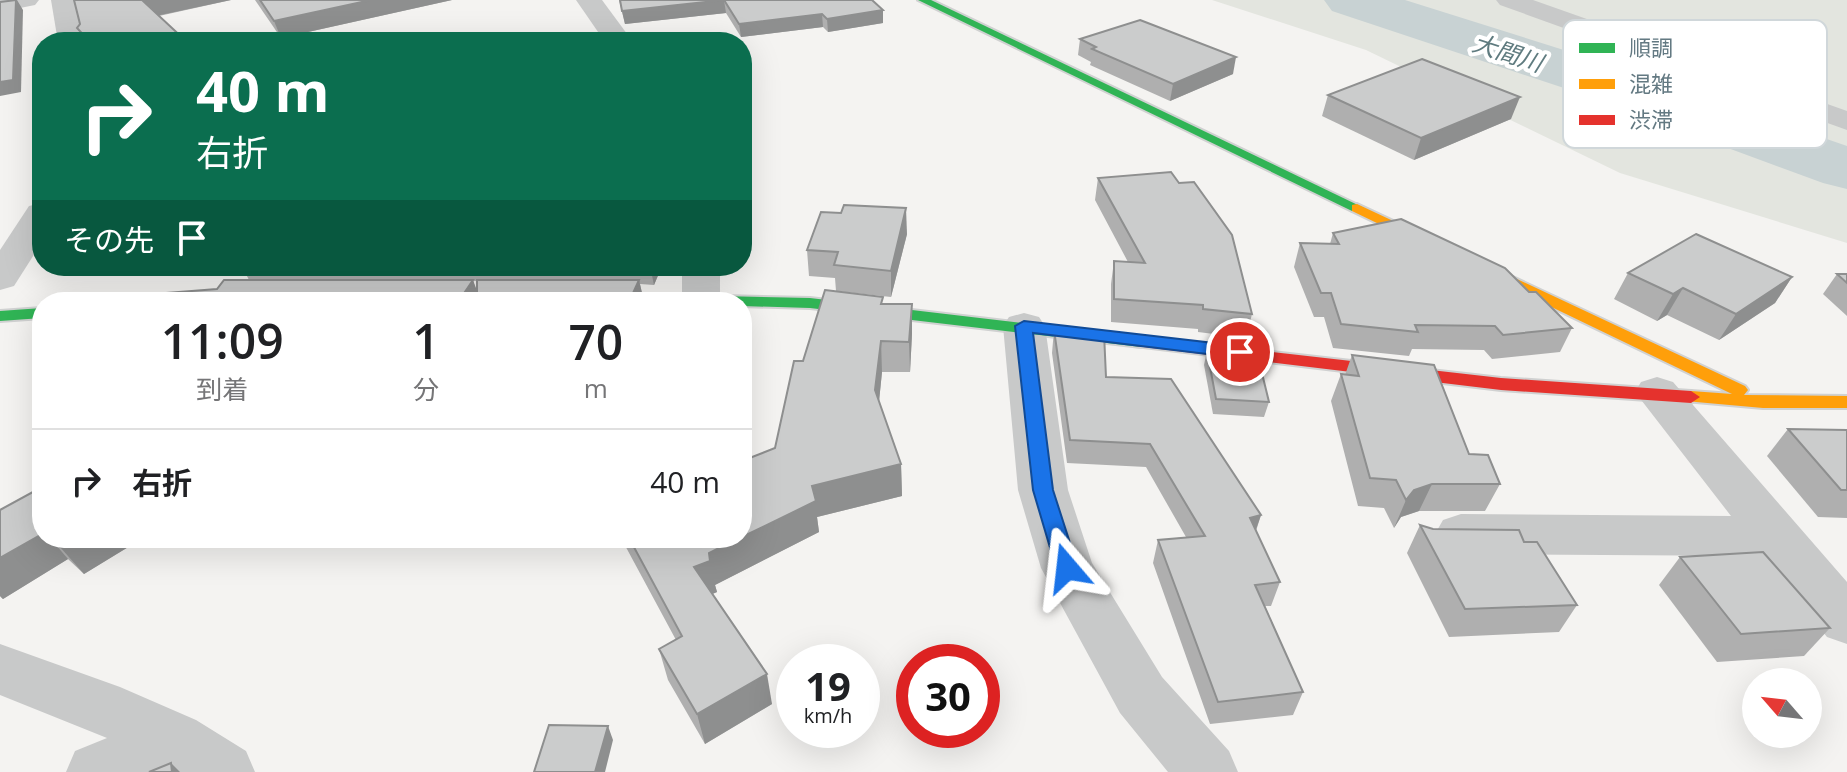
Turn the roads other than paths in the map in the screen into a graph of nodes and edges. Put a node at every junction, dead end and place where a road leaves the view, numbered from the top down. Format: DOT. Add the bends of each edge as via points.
graph roads {
  1 [pos="26,0"];
  2 [pos="64,0"];
  3 [pos="589,0"];
  4 [pos="923,0"];
  5 [pos="1509,0"];
  6 [pos="0,4"];
  7 [pos="1565,20"];
  8 [pos="70,32"];
  9 [pos="612,32"];
  10 [pos="1827,114"];
  11 [pos="1847,121"];
  12 [pos="32,229"];
  13 [pos="0,278"];
  14 [pos="752,302"];
  15 [pos="32,314"];
  16 [pos="0,316"];
  17 [pos="1024,326"];
  18 [pos="1657,392"];
  19 [pos="1763,402"];
  20 [pos="1847,402"];
  21 [pos="1420,534"];
  22 [pos="1775,536"];
  23 [pos="1847,621"];
  24 [pos="0,669"];
  25 [pos="174,740"];
  26 [pos="97,772"];
  27 [pos="224,772"];
  28 [pos="1207,772"];
  1 -- 6 [label="street"];
  2 -- 8 [label="street"];
  3 -- 9 [label="street"];
  4 -- 19 [label="street"];
  5 -- 7 [label="street"];
  10 -- 11 [label="street"];
  12 -- 13 [label="street"];
  14 -- 17 [label="street" via="810,303"];
  15 -- 16 [label="street"];
  17 -- 18 [label="street" via="1501,384"];
  17 -- 28 [label="street" via="1043,490 1067,568 1141,695"];
  18 -- 19 [label="street"];
  18 -- 22 [label="street"];
  19 -- 20 [label="street"];
  21 -- 22 [label="street"];
  22 -- 23 [label="street"];
  24 -- 25 [label="street"];
  25 -- 26 [label="street"];
  25 -- 27 [label="street"];
}
